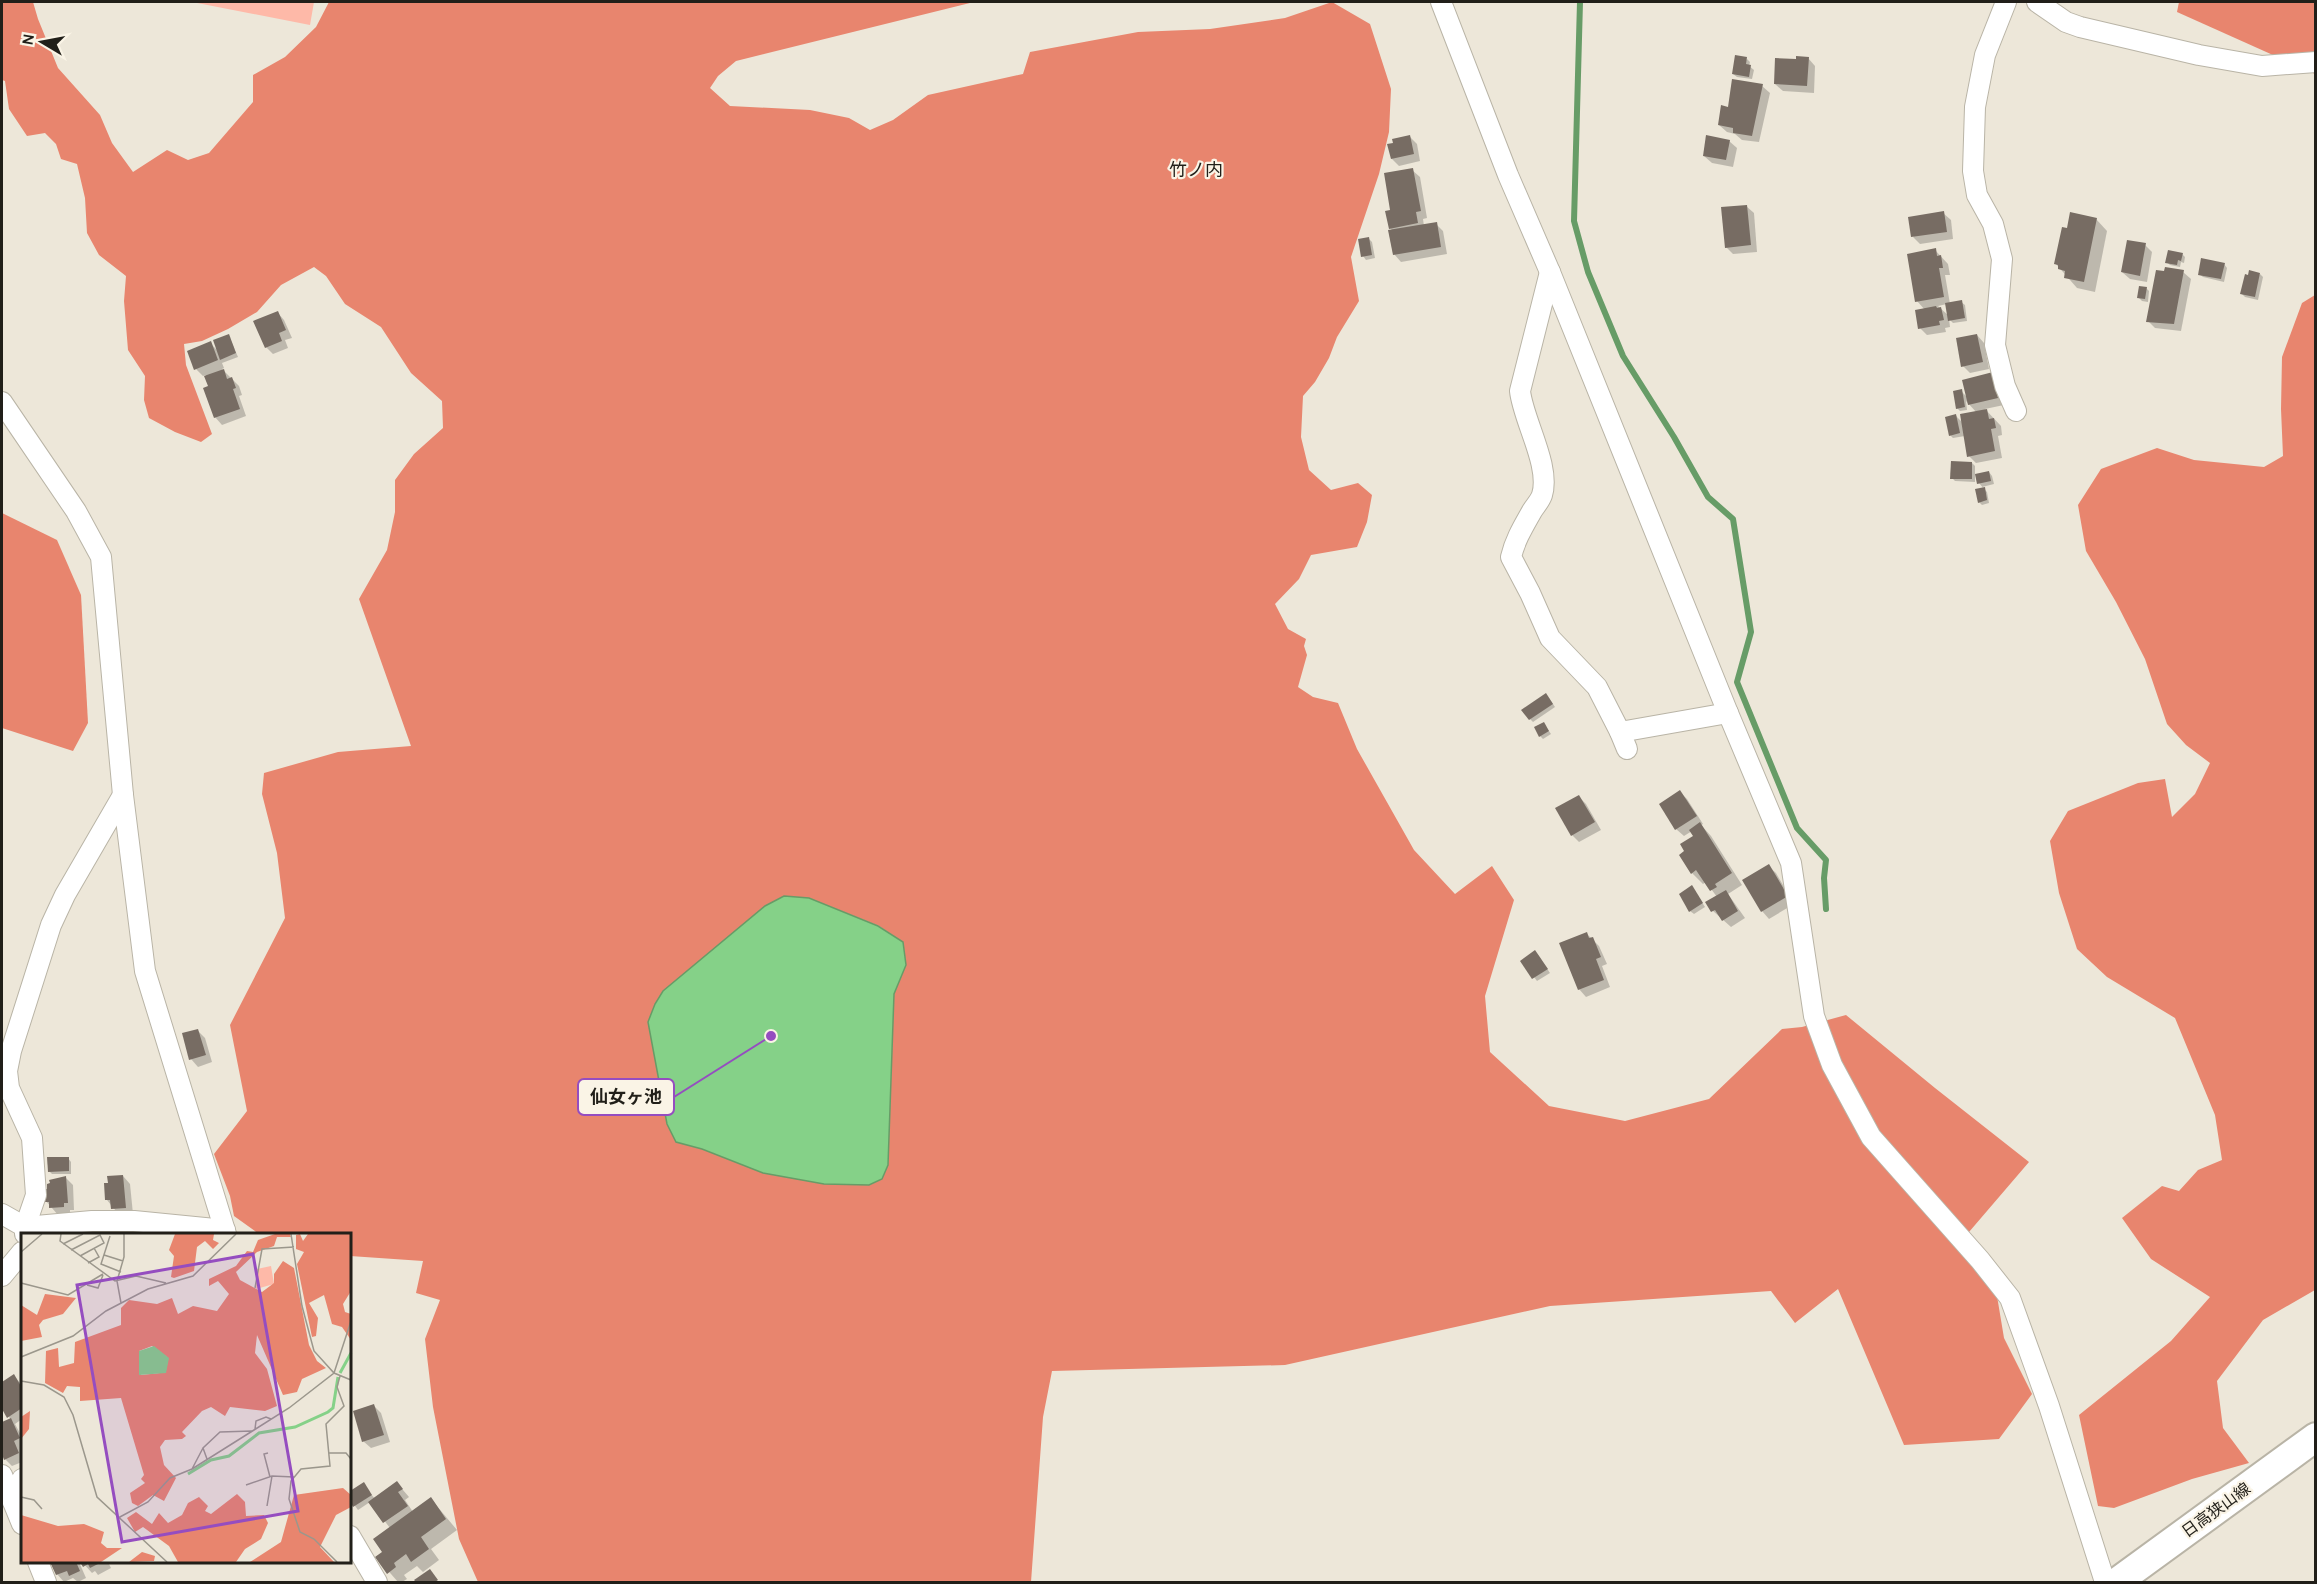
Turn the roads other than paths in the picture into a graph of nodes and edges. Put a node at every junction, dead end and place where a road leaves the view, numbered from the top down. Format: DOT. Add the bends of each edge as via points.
graph roads {
  1 [pos="1441,2"];
  2 [pos="2006,2"];
  3 [pos="2037,2"];
  4 [pos="2316,62"];
  5 [pos="1550,272"];
  6 [pos="2,402"];
  7 [pos="2016,411"];
  8 [pos="1728,713"];
  9 [pos="123,795"];
  10 [pos="2,1214"];
  11 [pos="25,1231"];
  12 [pos="226,1232"];
  13 [pos="21,1253"];
  14 [pos="2,1276"];
  15 [pos="2316,1437"];
  16 [pos="2,1475"];
  17 [pos="21,1482"];
  18 [pos="13,1502"];
  19 [pos="21,1522"];
  20 [pos="351,1538"];
  21 [pos="38,1563"];
  22 [pos="46,1582"];
  23 [pos="377,1582"];
  24 [pos="2105,1582"];
  25 [pos="2117,1582"];
  1 -- 5 [label="street"];
  2 -- 7 [label="street" via="1985,55 1976,107 1973,171 1977,195 1993,224 2002,259 1995,345"];
  3 -- 4 [label="street" via="2080,27 2199,55 2262,66"];
  5 -- 8 [label="street"];
  5 -- 8 [label="street" via="1520,391 1536,440 1542,494 1515,540 1510,557 1550,638 1598,687 1624,741"];
  6 -- 9 [label="street" via="76,511 100,556"];
  8 -- 24 [label="street" via="1791,863 1814,1016 1832,1065 1871,1137 2010,1298"];
  9 -- 11 [label="street" via="51,925 11,1051 9,1088 32,1138 36,1195"];
  9 -- 12 [label="street" via="145,972"];
  10 -- 11 [label="street"];
  11 -- 12 [label="street" via="92,1221 134,1221"];
  13 -- 14 [label="street"];
  15 -- 25 [label="main road, 日高狭山線"];
  16 -- 18 [label="street"];
  17 -- 18 [label="street"];
  18 -- 19 [label="street"];
  20 -- 23 [label="street"];
  21 -- 22 [label="street"];
}
